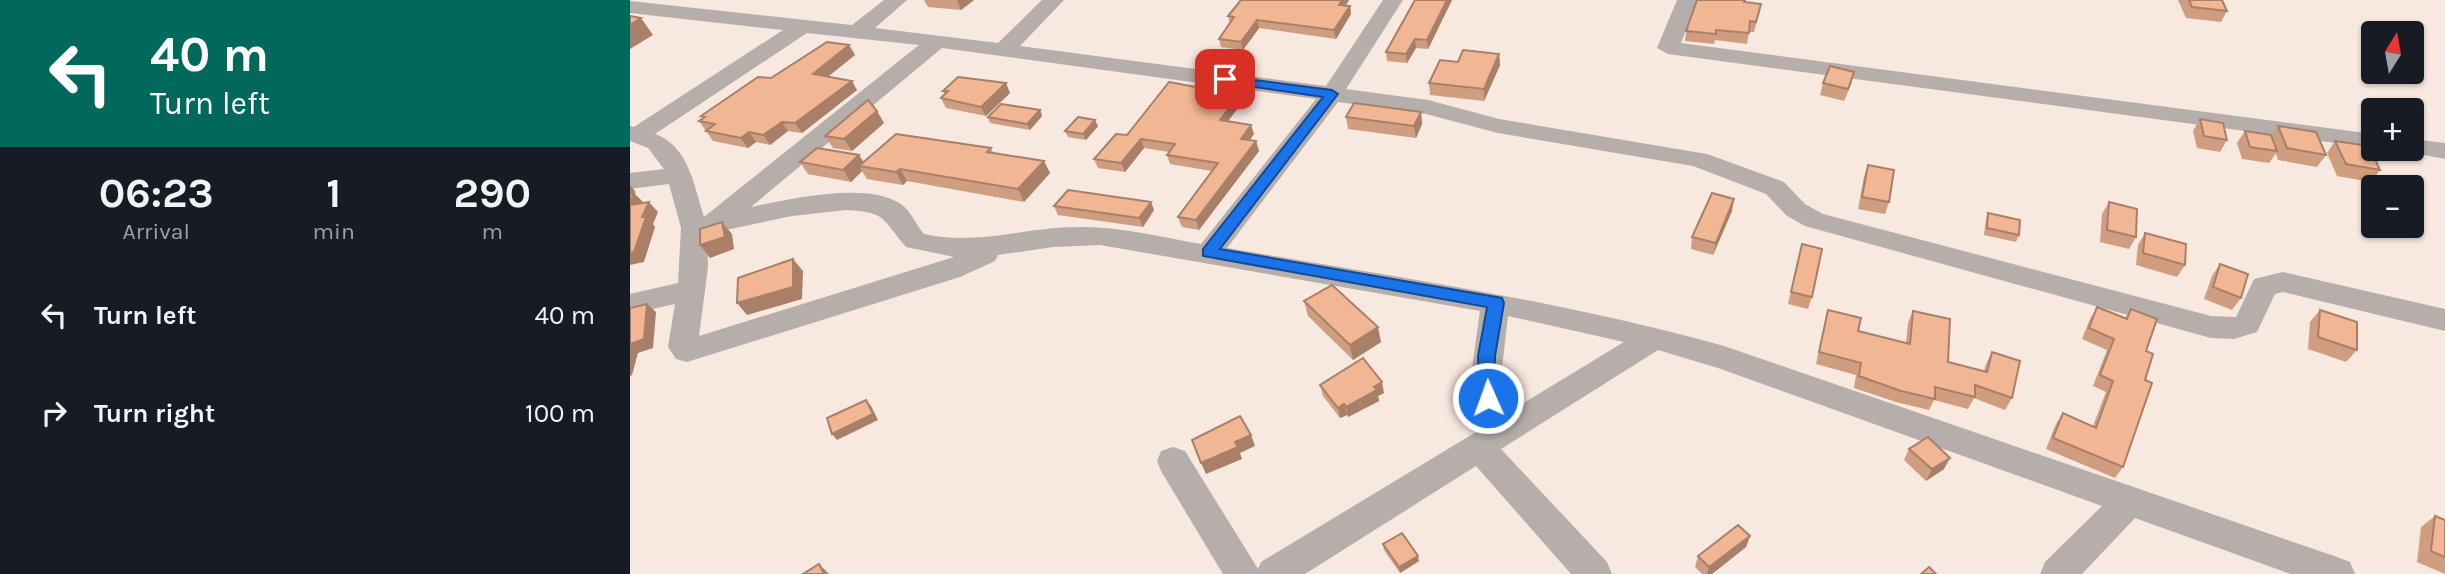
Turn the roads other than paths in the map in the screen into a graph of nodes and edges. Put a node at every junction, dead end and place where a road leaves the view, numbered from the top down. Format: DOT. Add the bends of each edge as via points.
graph roads {
  1 [pos="897,0"];
  2 [pos="1054,0"];
  3 [pos="1393,0"];
  4 [pos="1687,0"];
  5 [pos="630,7"];
  6 [pos="800,28"];
  7 [pos="857,32"];
  8 [pos="937,41"];
  9 [pos="1003,50"];
  10 [pos="1332,94"];
  11 [pos="634,134"];
  12 [pos="2361,139"];
  13 [pos="2424,148"];
  14 [pos="2445,151"];
  15 [pos="676,175"];
  16 [pos="630,181"];
  17 [pos="704,227"];
  18 [pos="1000,247"];
  19 [pos="1209,253"];
  20 [pos="690,290"];
  21 [pos="1496,303"];
  22 [pos="630,304"];
  23 [pos="2445,320"];
  24 [pos="1654,338"];
  25 [pos="1489,441"];
  26 [pos="1173,461"];
  27 [pos="2131,499"];
  28 [pos="1243,574"];
  29 [pos="1274,574"];
  30 [pos="1594,574"];
  31 [pos="2057,574"];
  32 [pos="2337,574"];
  1 -- 7 [label="street"];
  2 -- 9 [label="street"];
  3 -- 10 [label="street"];
  4 -- 12 [label="street" via="1668,48"];
  5 -- 6 [label="street"];
  6 -- 7 [label="street"];
  6 -- 11 [label="street"];
  7 -- 8 [label="street"];
  8 -- 9 [label="street"];
  8 -- 17 [label="street"];
  9 -- 10 [label="street"];
  10 -- 19 [label="street"];
  10 -- 23 [label="street" via="1435,108 1498,126 1698,159 1774,188 1796,210 1814,219 2194,324 2243,327 2264,286 2283,282"];
  11 -- 15 [label="street" via="657,143 675,163"];
  13 -- 14 [label="street"];
  15 -- 16 [label="street"];
  15 -- 17 [label="street"];
  17 -- 18 [label="street" via="770,212 857,203 886,207 915,241 934,248"];
  17 -- 20 [label="street" via="696,243"];
  18 -- 19 [label="street" via="1086,235"];
  18 -- 20 [label="street" via="950,270 687,351 683,347"];
  19 -- 21 [label="street"];
  20 -- 22 [label="street"];
  21 -- 24 [label="street"];
  21 -- 25 [label="street" via="1485,373"];
  24 -- 25 [label="street"];
  24 -- 27 [label="street"];
  25 -- 29 [label="street"];
  25 -- 30 [label="street"];
  26 -- 28 [label="street"];
  27 -- 31 [label="street"];
  27 -- 32 [label="street"];
}
